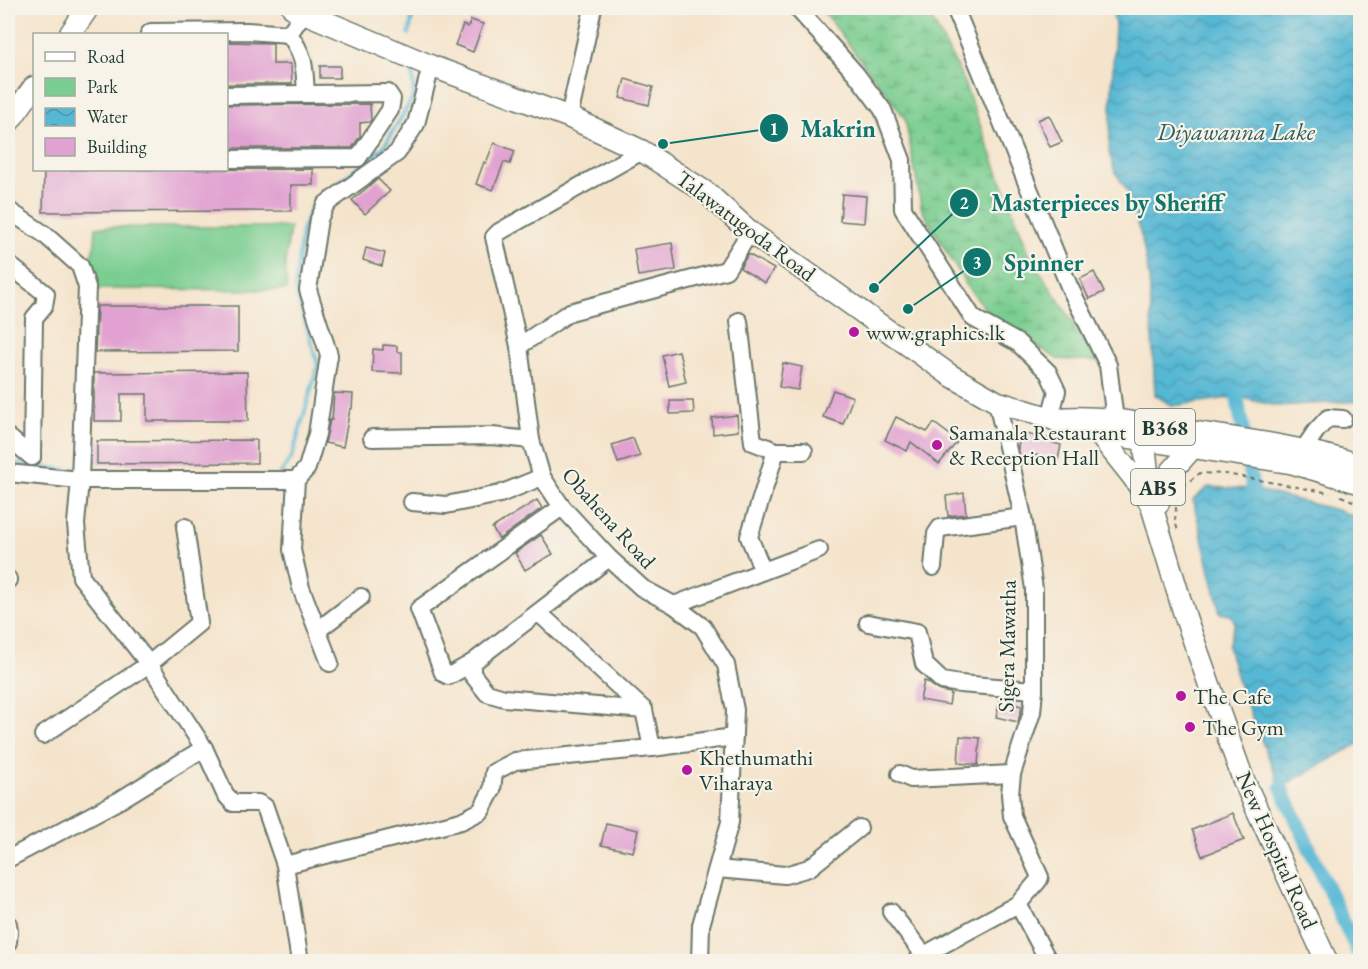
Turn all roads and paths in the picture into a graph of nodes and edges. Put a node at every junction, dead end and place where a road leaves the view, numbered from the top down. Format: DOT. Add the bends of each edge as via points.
graph roads {
  1 [pos="88,8"];
  2 [pos="593,8"];
  3 [pos="797,8"];
  4 [pos="955,8"];
  5 [pos="298,10"];
  6 [pos="71,33"];
  7 [pos="150,33"];
  8 [pos="289,34"];
  9 [pos="431,66"];
  10 [pos="33,88"];
  11 [pos="306,94"];
  12 [pos="228,95"];
  13 [pos="569,117"];
  14 [pos="8,123"];
  15 [pos="642,151"];
  16 [pos="228,159"];
  17 [pos="8,210"];
  18 [pos="750,232"];
  19 [pos="8,264"];
  20 [pos="739,321"];
  21 [pos="519,346"];
  22 [pos="997,402"];
  23 [pos="1050,418"];
  24 [pos="1343,419"];
  25 [pos="1115,420"];
  26 [pos="1098,433"];
  27 [pos="1152,433"];
  28 [pos="8,437"];
  29 [pos="372,438"];
  30 [pos="531,440"];
  31 [pos="1227,444"];
  32 [pos="1193,447"];
  33 [pos="776,451"];
  34 [pos="804,451"];
  35 [pos="1297,454"];
  36 [pos="1360,465"];
  37 [pos="8,472"];
  38 [pos="80,474"];
  39 [pos="542,477"];
  40 [pos="296,480"];
  41 [pos="1360,483"];
  42 [pos="1177,492"];
  43 [pos="412,502"];
  44 [pos="1162,503"];
  45 [pos="1360,504"];
  46 [pos="562,507"];
  47 [pos="1023,517"];
  48 [pos="185,527"];
  49 [pos="1169,532"];
  50 [pos="819,550"];
  51 [pos="609,558"];
  52 [pos="933,567"];
  53 [pos="763,571"];
  54 [pos="361,597"];
  55 [pos="674,605"];
  56 [pos="539,613"];
  57 [pos="868,623"];
  58 [pos="318,630"];
  59 [pos="330,663"];
  60 [pos="472,663"];
  61 [pos="149,664"];
  62 [pos="1034,690"];
  63 [pos="644,710"];
  64 [pos="43,735"];
  65 [pos="734,737"];
  66 [pos="204,748"];
  67 [pos="652,748"];
  68 [pos="900,774"];
  69 [pos="1012,774"];
  70 [pos="859,828"];
  71 [pos="8,859"];
  72 [pos="285,866"];
  73 [pos="717,869"];
  74 [pos="1018,904"];
  75 [pos="891,912"];
  76 [pos="8,924"];
  77 [pos="8,942"];
  78 [pos="920,958"];
  79 [pos="300,962"];
  80 [pos="700,962"];
  81 [pos="1049,962"];
  82 [pos="1327,962"];
  1 -- 6 [label="main road"];
  2 -- 13 [label="street"];
  3 -- 23 [label="street" via="883,110 902,160 903,209 973,318 1018,343 1048,372 1057,391"];
  4 -- 25 [label="street" via="1069,286 1108,365"];
  5 -- 8 [label="street"];
  5 -- 9 [label="main road, Talawatugoda Road / B368"];
  7 -- 8 [label="street"];
  8 -- 11 [label="street" via="304,63"];
  9 -- 13 [label="main road, Talawatugoda Road / B368"];
  9 -- 40 [label="street" via="416,124 397,153 326,204 319,219 308,290 329,355 317,434 307,468"];
  10 -- 14 [label="main road"];
  11 -- 12 [label="street"];
  11 -- 16 [label="street" via="388,93 392,99 390,110 358,158"];
  13 -- 15 [label="main road, Talawatugoda Road / B368"];
  15 -- 18 [label="main road, Talawatugoda Road / B368" via="707,194"];
  15 -- 21 [label="street, Obahena Road" via="494,237"];
  17 -- 38 [label="street" via="44,234 80,266 87,287"];
  18 -- 21 [label="street" via="726,270 570,312"];
  18 -- 22 [label="main road, Talawatugoda Road / B368" via="950,375"];
  19 -- 28 [label="street" via="46,294 44,306 34,318 32,458"];
  20 -- 33 [label="street" via="753,442"];
  21 -- 30 [label="street, Obahena Road"];
  22 -- 23 [label="main road, Talawatugoda Road / B368"];
  22 -- 47 [label="street, Sigera Mawatha"];
  23 -- 25 [label="main road, Talawatugoda Road / B368"];
  23 -- 26 [label="main road, Talawatugoda Road / B368"];
  24 -- 35 [label="street" via="1328,418"];
  25 -- 27 [label="main road, Talawatugoda Road / B368"];
  26 -- 27 [label="main road, Talawatugoda Road / B368"];
  26 -- 44 [label="main road, AB5" via="1133,477"];
  27 -- 31 [label="main road, Talawatugoda Road / B368"];
  27 -- 32 [label="main road, Talawatugoda Road / B368"];
  27 -- 44 [label="main road, New Hospital Road / AB5"];
  29 -- 30 [label="street" via="492,436"];
  30 -- 39 [label="street, Obahena Road"];
  31 -- 32 [label="main road, Talawatugoda Road / B368"];
  31 -- 35 [label="main road, Talawatugoda Road / B368"];
  32 -- 44 [label="main road, AB5" via="1171,472 1163,488"];
  33 -- 34 [label="street"];
  33 -- 53 [label="street" via="749,537"];
  35 -- 36 [label="main road, Talawatugoda Road / B368"];
  35 -- 41 [label="main road, Talawatugoda Road / B368"];
  37 -- 38 [label="street"];
  38 -- 40 [label="street"];
  38 -- 61 [label="street" via="76,524 81,577"];
  39 -- 43 [label="street" via="500,494 446,505"];
  39 -- 46 [label="street, Obahena Road"];
  40 -- 58 [label="street" via="292,550 301,588"];
  42 -- 45 [label="path" via="1200,473 1226,474 1335,494"];
  44 -- 49 [label="main road, New Hospital Road / AB5"];
  44 -- 49 [label="path" via="1175,521"];
  46 -- 51 [label="street, Obahena Road"];
  46 -- 60 [label="street" via="419,609 443,673 449,676"];
  47 -- 52 [label="street" via="940,528"];
  47 -- 62 [label="street, Sigera Mawatha" via="1034,589"];
  48 -- 61 [label="street" via="199,623"];
  49 -- 82 [label="main road, New Hospital Road / AB5" via="1185,616 1244,779"];
  50 -- 53 [label="street"];
  51 -- 55 [label="street, Obahena Road" via="642,588"];
  51 -- 56 [label="street"];
  53 -- 55 [label="street"];
  54 -- 58 [label="street"];
  55 -- 65 [label="street, Obahena Road" via="704,627 726,665 735,710"];
  56 -- 60 [label="street"];
  56 -- 63 [label="street"];
  57 -- 62 [label="street" via="917,632 924,664 942,681"];
  58 -- 59 [label="street"];
  60 -- 63 [label="street" via="472,674 487,693 504,698"];
  61 -- 64 [label="street"];
  61 -- 66 [label="street"];
  62 -- 69 [label="street, Sigera Mawatha" via="1032,712"];
  63 -- 67 [label="street"];
  65 -- 67 [label="street"];
  65 -- 73 [label="street, Obahena Road" via="730,822"];
  66 -- 71 [label="street" via="120,800"];
  66 -- 72 [label="street" via="233,803 258,803 265,807"];
  67 -- 72 [label="street" via="515,761 494,772 492,790 481,811 461,821"];
  68 -- 69 [label="street" via="911,779"];
  69 -- 74 [label="street, Sigera Mawatha" via="1012,816 1040,877"];
  70 -- 73 [label="street" via="801,871 785,875"];
  72 -- 79 [label="street"];
  73 -- 80 [label="street, Obahena Road" via="701,925"];
  74 -- 78 [label="street, Sigera Mawatha"];
  74 -- 81 [label="street"];
  75 -- 78 [label="street"];
  76 -- 77 [label="street"];
}
